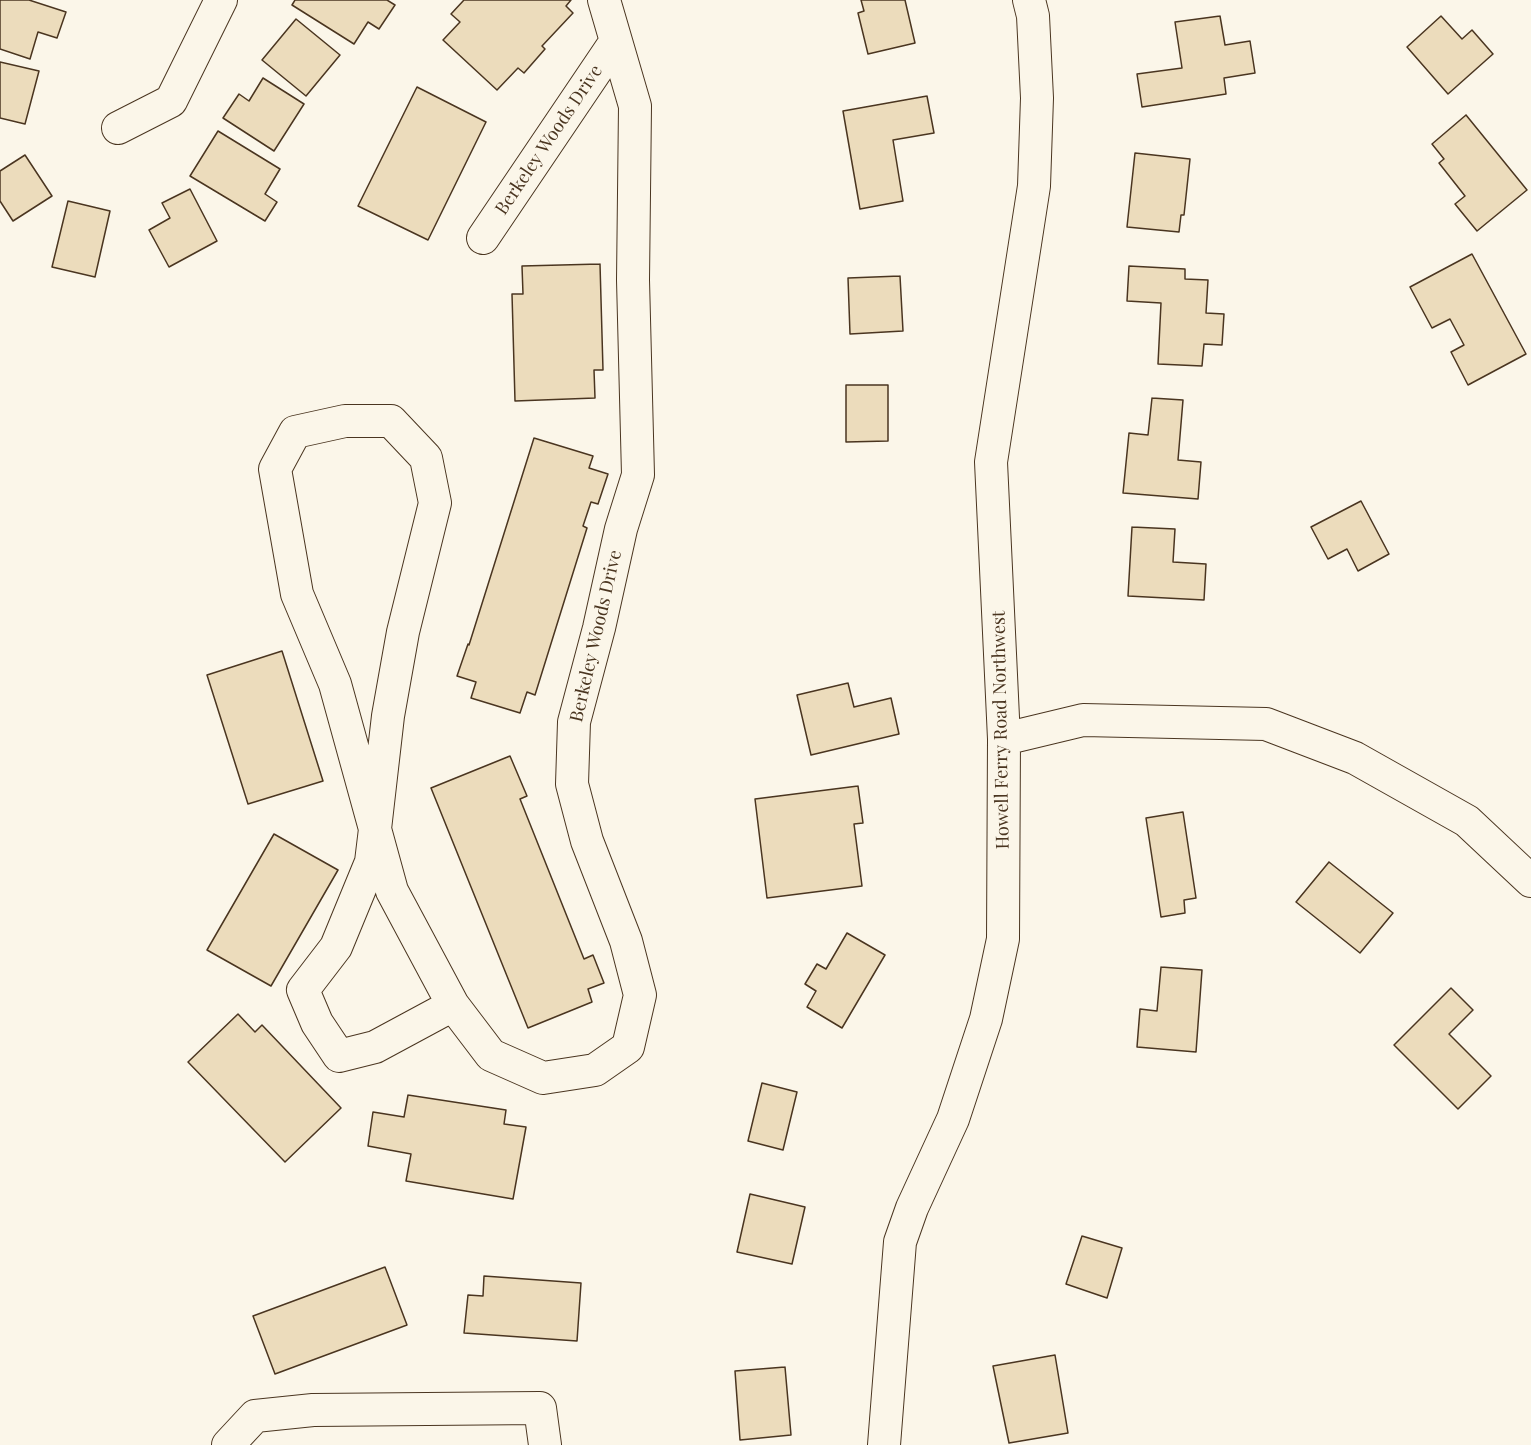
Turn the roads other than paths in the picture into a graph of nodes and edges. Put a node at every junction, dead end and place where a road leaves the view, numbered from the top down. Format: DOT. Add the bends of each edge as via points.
graph roads {
  1 [pos="221,0"];
  2 [pos="604,0"];
  3 [pos="1029,0"];
  4 [pos="616,41"];
  5 [pos="118,128"];
  6 [pos="483,238"];
  7 [pos="1004,739"];
  8 [pos="375,829"];
  9 [pos="1531,881"];
  10 [pos="453,1005"];
  11 [pos="228,1445"];
  12 [pos="545,1445"];
  13 [pos="884,1445"];
  1 -- 5 [label="street" via="171,101"];
  2 -- 4 [label="street, Berkeley Woods Drive"];
  3 -- 7 [label="street, Howell Ferry Road Northwest" via="1037,98 1034,186 992,462"];
  4 -- 6 [label="street, Berkeley Woods Drive"];
  4 -- 10 [label="street, Berkeley Woods Drive" via="635,106 633,280 638,475 574,722 572,784 587,841 626,941 640,995 628,1047 595,1070 543,1078 491,1055"];
  7 -- 9 [label="street" via="1083,720 1266,724 1356,758 1467,821"];
  7 -- 13 [label="street, Howell Ferry Road Northwest" via="1003,939 986,1019 953,1119 900,1242"];
  8 -- 8 [label="street, Berkeley Woods Drive" via="335,684 297,594 275,469 295,432 345,421 391,421 426,458 435,503 403,632 388,716"];
  8 -- 10 [label="street, Berkeley Woods Drive" via="392,891"];
  8 -- 10 [label="street, Berkeley Woods Drive" via="371,862 336,947 303,990 317,1023 339,1056 375,1047"];
  11 -- 12 [label="street" via="255,1416 313,1410 540,1408"];
}
